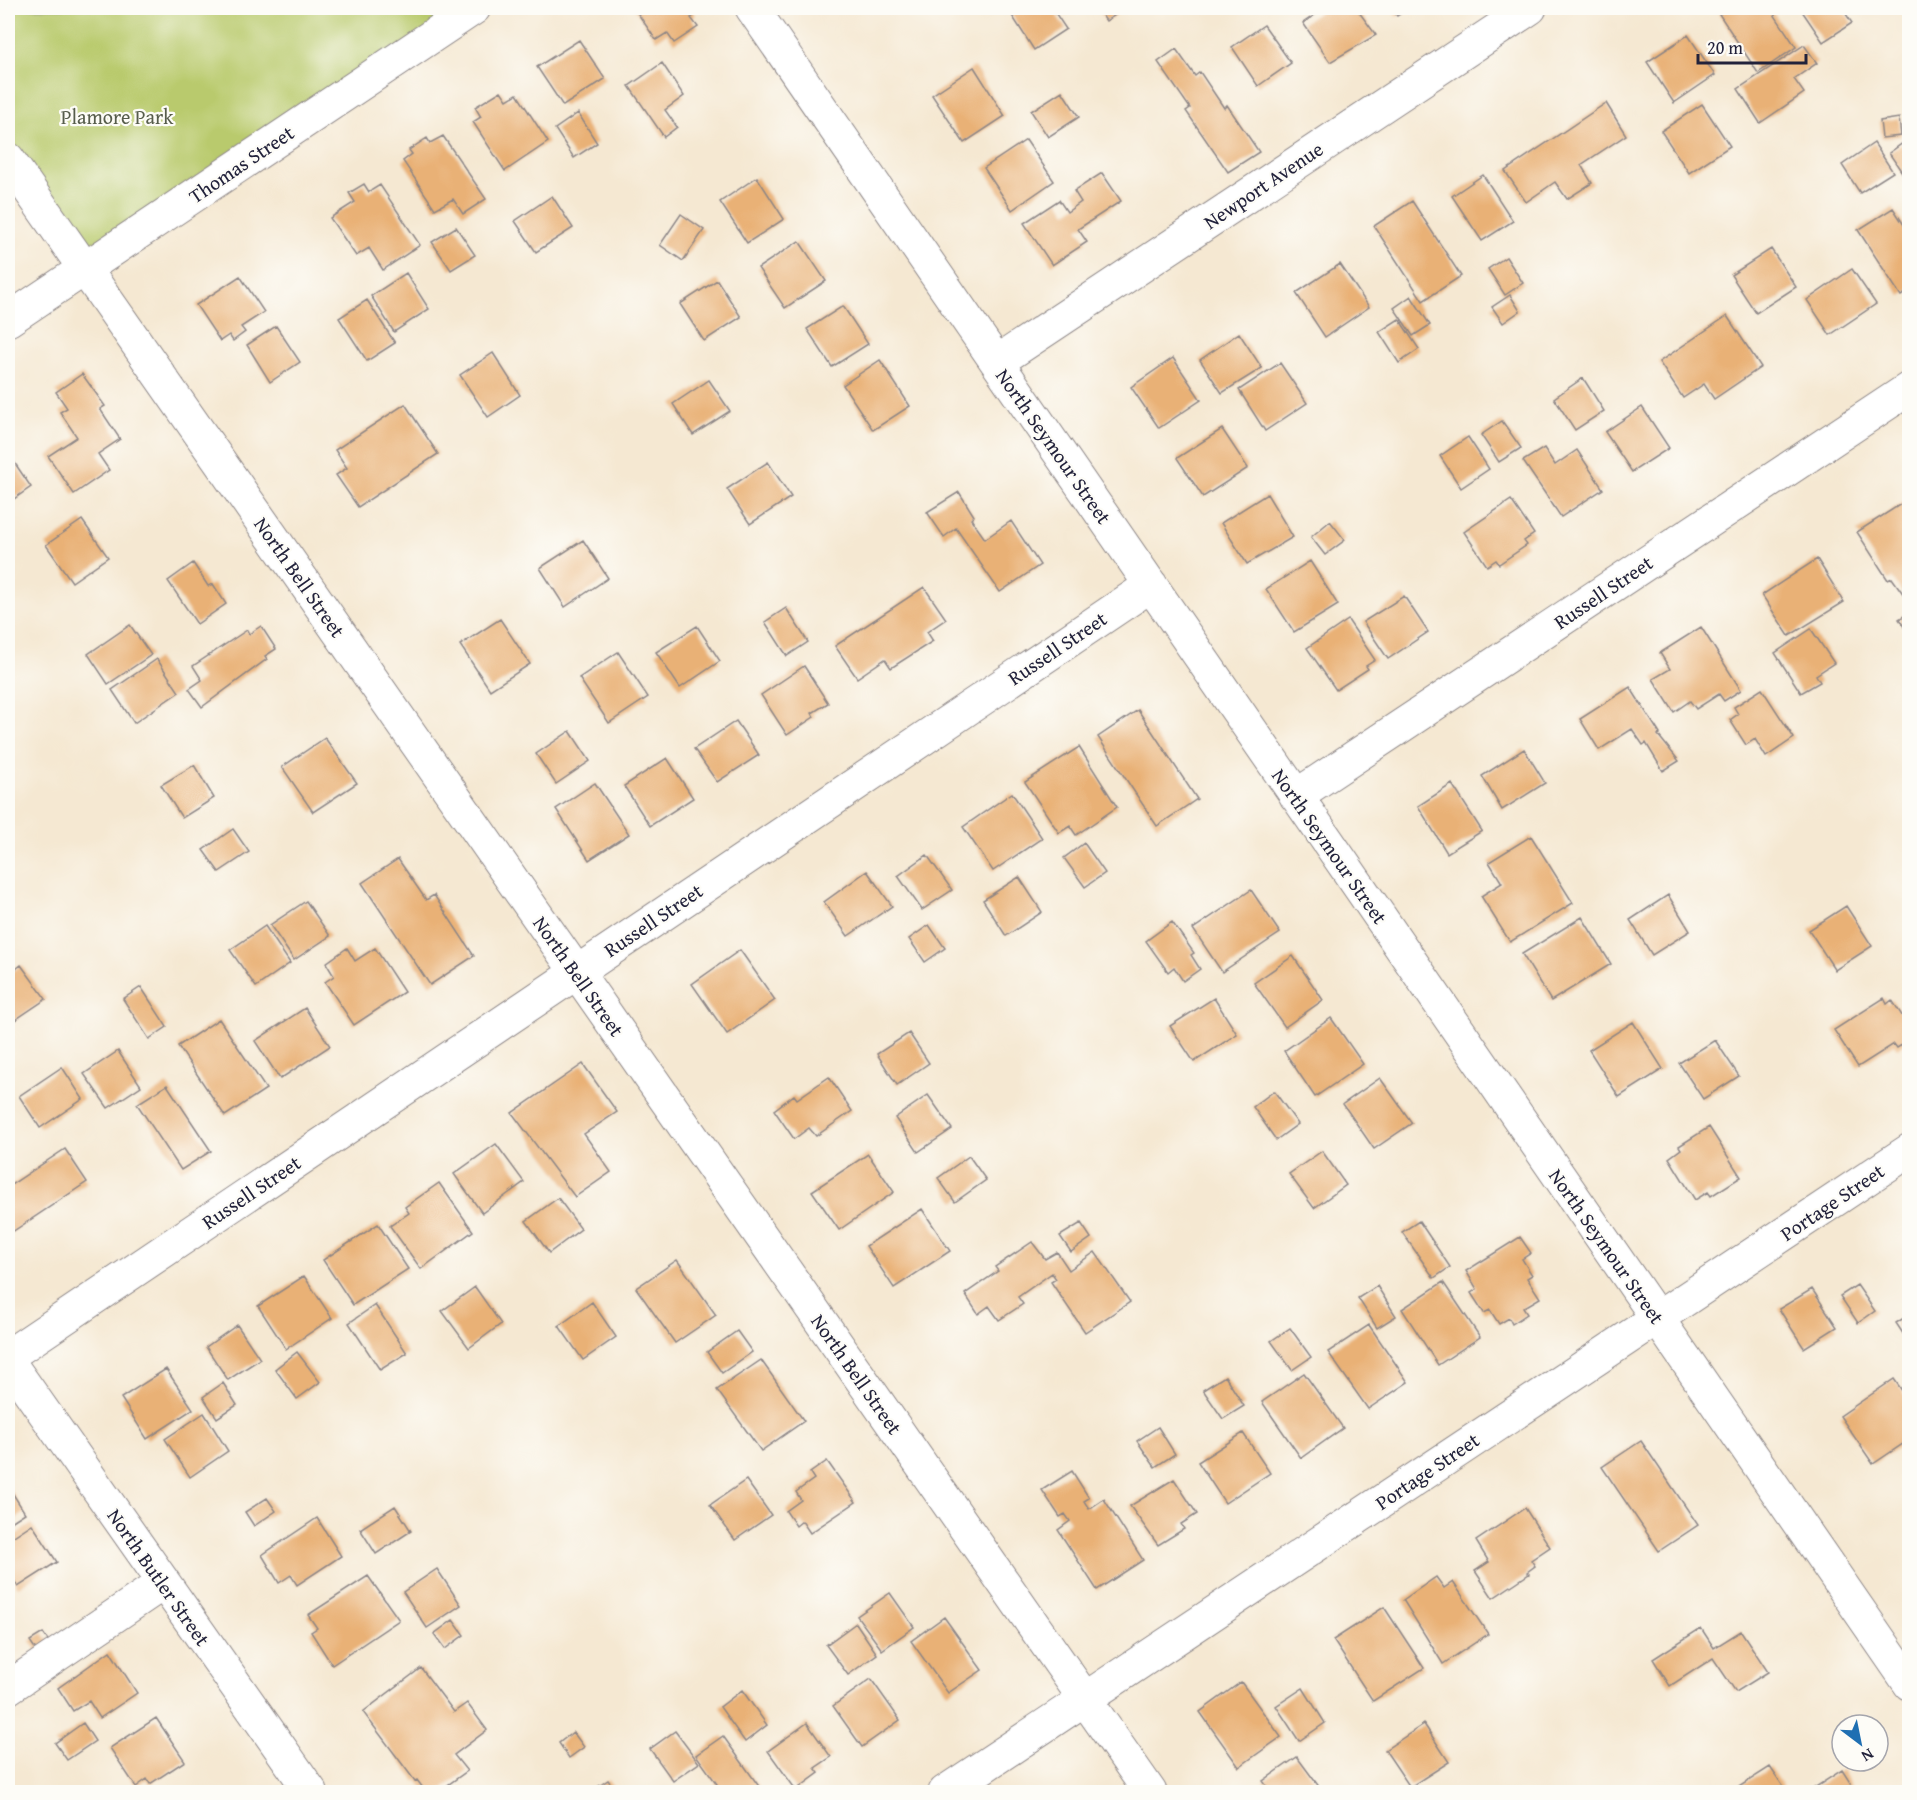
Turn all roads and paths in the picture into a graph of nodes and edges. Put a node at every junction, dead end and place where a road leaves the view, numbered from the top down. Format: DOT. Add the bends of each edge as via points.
graph roads {
  1 [pos="474,8"];
  2 [pos="752,8"];
  3 [pos="1530,8"];
  4 [pos="8,159"];
  5 [pos="84,269"];
  6 [pos="8,320"];
  7 [pos="997,362"];
  8 [pos="1910,388"];
  9 [pos="1151,585"];
  10 [pos="1296,796"];
  11 [pos="577,973"];
  12 [pos="1910,1150"];
  13 [pos="1657,1318"];
  14 [pos="8,1356"];
  15 [pos="8,1361"];
  16 [pos="164,1583"];
  17 [pos="1910,1684"];
  18 [pos="8,1688"];
  19 [pos="1085,1699"];
  20 [pos="311,1792"];
  21 [pos="945,1792"];
  22 [pos="1150,1792"];
  1 -- 5 [label="street, Thomas Street"];
  2 -- 7 [label="street, North Seymour Street"];
  3 -- 7 [label="street, Newport Avenue"];
  4 -- 5 [label="street, North Bell Street"];
  5 -- 6 [label="street, Thomas Street"];
  5 -- 11 [label="street, North Bell Street"];
  7 -- 9 [label="street, North Seymour Street"];
  8 -- 10 [label="street, Russell Street"];
  9 -- 10 [label="street, North Seymour Street"];
  9 -- 11 [label="street, Russell Street"];
  10 -- 13 [label="street, North Seymour Street"];
  11 -- 14 [label="street, Russell Street"];
  11 -- 19 [label="street, North Bell Street"];
  12 -- 13 [label="street, Portage Street"];
  13 -- 17 [label="street, North Seymour Street"];
  13 -- 19 [label="street, Portage Street"];
  15 -- 16 [label="street, North Butler Street"];
  16 -- 18 [label="street"];
  16 -- 20 [label="street, North Butler Street"];
  19 -- 21 [label="street, Portage Street"];
  19 -- 22 [label="street, North Bell Street"];
}
